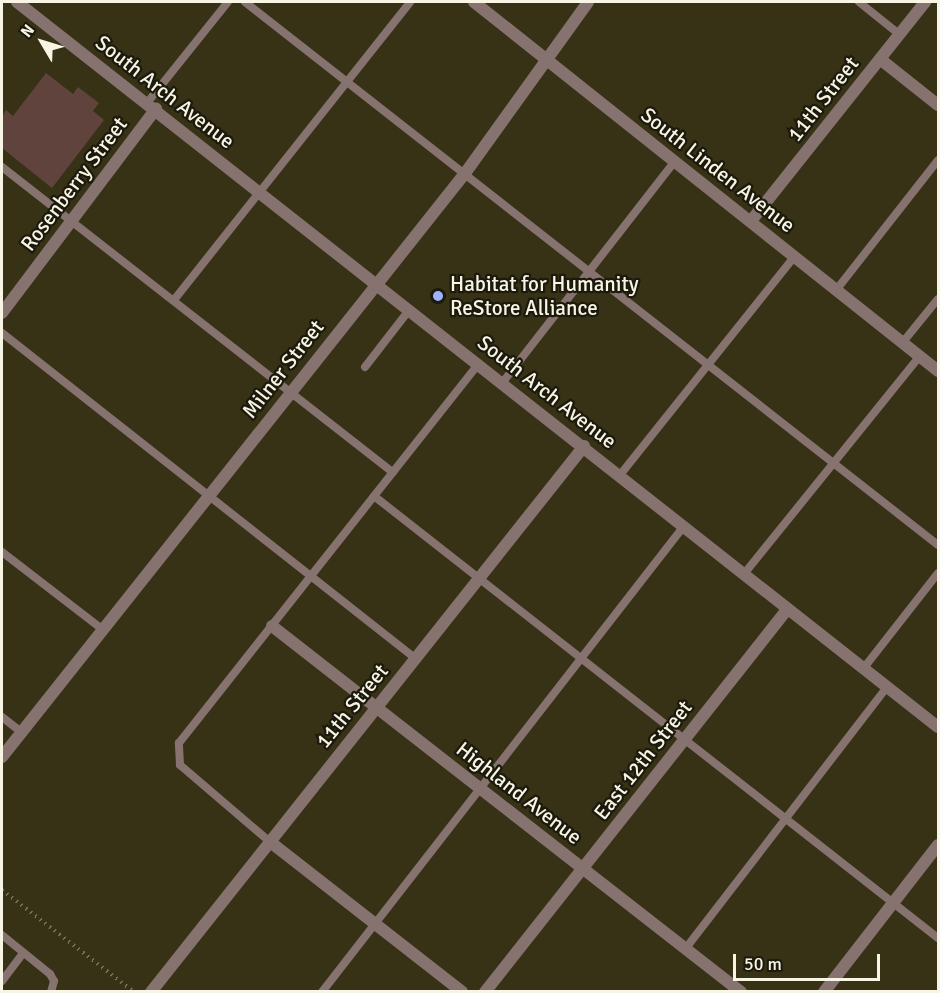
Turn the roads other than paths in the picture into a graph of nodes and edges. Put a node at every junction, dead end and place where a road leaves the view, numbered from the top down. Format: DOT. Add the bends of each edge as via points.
graph roads {
  1 [pos="17,2"];
  2 [pos="228,2"];
  3 [pos="245,2"];
  4 [pos="410,2"];
  5 [pos="474,2"];
  6 [pos="588,2"];
  7 [pos="859,2"];
  8 [pos="925,2"];
  9 [pos="899,34"];
  10 [pos="880,59"];
  11 [pos="547,60"];
  12 [pos="348,82"];
  13 [pos="939,105"];
  14 [pos="152,106"];
  15 [pos="675,160"];
  16 [pos="939,160"];
  17 [pos="2,167"];
  18 [pos="466,172"];
  19 [pos="259,190"];
  20 [pos="70,220"];
  21 [pos="751,221"];
  22 [pos="795,256"];
  23 [pos="591,271"];
  24 [pos="376,282"];
  25 [pos="837,290"];
  26 [pos="939,299"];
  27 [pos="174,300"];
  28 [pos="410,309"];
  29 [pos="2,313"];
  30 [pos="2,333"];
  31 [pos="903,342"];
  32 [pos="920,356"];
  33 [pos="479,363"];
  34 [pos="709,365"];
  35 [pos="364,366"];
  36 [pos="939,371"];
  37 [pos="502,382"];
  38 [pos="291,390"];
  39 [pos="584,446"];
  40 [pos="834,462"];
  41 [pos="393,472"];
  42 [pos="620,475"];
  43 [pos="374,496"];
  44 [pos="207,497"];
  45 [pos="684,526"];
  46 [pos="939,545"];
  47 [pos="2,552"];
  48 [pos="939,573"];
  49 [pos="744,574"];
  50 [pos="310,577"];
  51 [pos="478,578"];
  52 [pos="787,609"];
  53 [pos="272,626"];
  54 [pos="102,629"];
  55 [pos="415,658"];
  56 [pos="579,658"];
  57 [pos="862,669"];
  58 [pos="886,688"];
  59 [pos="376,706"];
  60 [pos="2,717"];
  61 [pos="939,727"];
  62 [pos="21,732"];
  63 [pos="684,741"];
  64 [pos="2,757"];
  65 [pos="480,787"];
  66 [pos="786,820"];
  67 [pos="269,841"];
  68 [pos="939,845"];
  69 [pos="583,868"];
  70 [pos="894,903"];
  71 [pos="373,923"];
  72 [pos="2,935"];
  73 [pos="939,939"];
  74 [pos="686,948"];
  75 [pos="23,953"];
  76 [pos="2,981"];
  77 [pos="51,992"];
  78 [pos="151,992"];
  79 [pos="322,992"];
  80 [pos="462,992"];
  81 [pos="485,992"];
  82 [pos="741,992"];
  83 [pos="824,992"];
  1 -- 14 [label="street, South Arch Avenue"];
  2 -- 14 [label="lane"];
  3 -- 12 [label="lane"];
  4 -- 12 [label="lane"];
  5 -- 11 [label="street, South Linden Avenue"];
  6 -- 11 [label="street, Milner Street"];
  7 -- 9 [label="lane"];
  8 -- 9 [label="street, 11th Street"];
  9 -- 10 [label="street, 11th Street"];
  10 -- 13 [label="street"];
  10 -- 21 [label="street, 11th Street"];
  11 -- 15 [label="street, South Linden Avenue"];
  11 -- 18 [label="street, Milner Street"];
  12 -- 18 [label="lane"];
  12 -- 19 [label="lane"];
  14 -- 19 [label="street, South Arch Avenue"];
  14 -- 20 [label="street, Rosenberry Street"];
  15 -- 21 [label="street, South Linden Avenue"];
  15 -- 23 [label="lane"];
  16 -- 25 [label="lane"];
  17 -- 20 [label="lane"];
  18 -- 23 [label="lane"];
  18 -- 24 [label="street, Milner Street"];
  19 -- 24 [label="street, South Arch Avenue"];
  19 -- 27 [label="lane"];
  20 -- 27 [label="lane"];
  20 -- 29 [label="street, Rosenberry Street"];
  21 -- 22 [label="street, South Linden Avenue"];
  22 -- 25 [label="street, South Linden Avenue"];
  22 -- 34 [label="lane"];
  23 -- 34 [label="lane"];
  23 -- 37 [label="lane"];
  24 -- 28 [label="street, South Arch Avenue"];
  24 -- 38 [label="street, Milner Street"];
  25 -- 31 [label="street, South Linden Avenue"];
  26 -- 31 [label="lane"];
  27 -- 38 [label="lane"];
  28 -- 33 [label="street, South Arch Avenue"];
  28 -- 35 [label="lane"];
  30 -- 44 [label="lane"];
  31 -- 32 [label="street, South Linden Avenue"];
  32 -- 36 [label="street, South Linden Avenue"];
  32 -- 40 [label="lane"];
  33 -- 37 [label="street, South Arch Avenue"];
  33 -- 41 [label="lane"];
  34 -- 40 [label="lane"];
  34 -- 42 [label="lane"];
  37 -- 39 [label="street, South Arch Avenue"];
  38 -- 41 [label="lane"];
  38 -- 44 [label="street, Milner Street"];
  39 -- 42 [label="street, South Arch Avenue"];
  39 -- 51 [label="street, 11th Street"];
  40 -- 46 [label="lane"];
  40 -- 49 [label="lane"];
  41 -- 43 [label="lane"];
  42 -- 45 [label="street, South Arch Avenue"];
  43 -- 50 [label="lane"];
  43 -- 51 [label="lane"];
  44 -- 50 [label="lane"];
  44 -- 54 [label="street, Milner Street"];
  45 -- 49 [label="street, South Arch Avenue"];
  45 -- 56 [label="lane"];
  47 -- 54 [label="lane"];
  48 -- 57 [label="lane"];
  49 -- 52 [label="street, South Arch Avenue"];
  50 -- 53 [label="lane"];
  50 -- 55 [label="lane"];
  51 -- 55 [label="street, 11th Street"];
  51 -- 56 [label="lane"];
  52 -- 57 [label="street, South Arch Avenue"];
  52 -- 63 [label="street, East 12th Street"];
  53 -- 59 [label="street, Highland Avenue"];
  53 -- 67 [label="lane" via="179,743 177,753 180,765 196,781"];
  54 -- 62 [label="street, Milner Street"];
  55 -- 59 [label="street, 11th Street"];
  56 -- 63 [label="lane"];
  56 -- 65 [label="lane"];
  57 -- 58 [label="street, South Arch Avenue"];
  58 -- 61 [label="street, South Arch Avenue"];
  58 -- 66 [label="lane"];
  59 -- 65 [label="street, Highland Avenue"];
  59 -- 67 [label="street, 11th Street"];
  60 -- 62 [label="lane"];
  62 -- 64 [label="street, Milner Street"];
  63 -- 66 [label="lane"];
  63 -- 69 [label="street, East 12th Street"];
  65 -- 69 [label="street, Highland Avenue"];
  65 -- 71 [label="lane"];
  66 -- 70 [label="lane"];
  66 -- 74 [label="lane"];
  67 -- 71 [label="street"];
  67 -- 78 [label="street, 11th Street"];
  68 -- 70 [label="street"];
  69 -- 74 [label="street, Highland Avenue"];
  69 -- 81 [label="street, East 12th Street"];
  70 -- 73 [label="lane"];
  70 -- 83 [label="street"];
  71 -- 79 [label="lane"];
  71 -- 80 [label="street"];
  72 -- 75 [label="lane"];
  74 -- 82 [label="street, Highland Avenue"];
  75 -- 76 [label="lane"];
  75 -- 77 [label="lane" via="50,974 54,981"];
}
